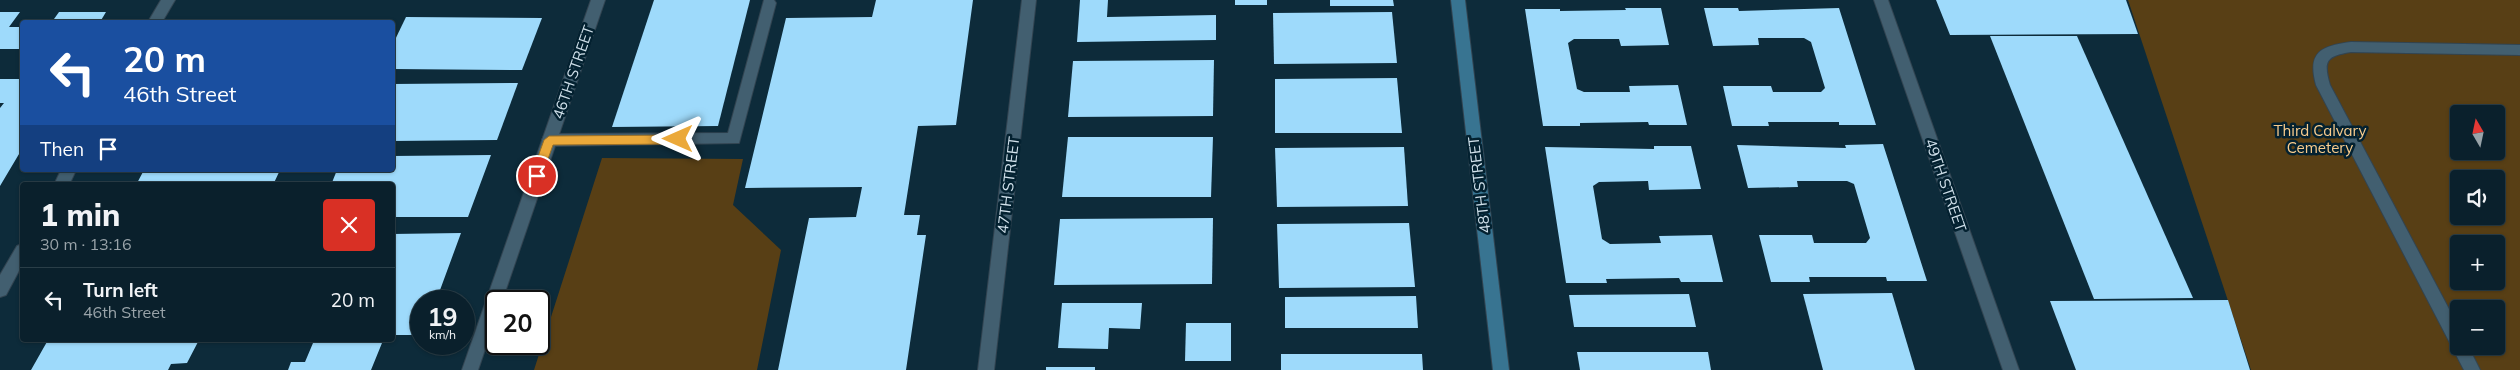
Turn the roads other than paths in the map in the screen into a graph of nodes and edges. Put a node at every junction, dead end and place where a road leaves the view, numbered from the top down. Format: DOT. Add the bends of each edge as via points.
graph roads {
  1 [pos="168,0"];
  2 [pos="598,0"];
  3 [pos="1029,0"];
  4 [pos="1458,0"];
  5 [pos="1881,0"];
  6 [pos="769,3"];
  7 [pos="156,20"];
  8 [pos="2520,50"];
  9 [pos="549,140"];
  10 [pos="20,255"];
  11 [pos="0,290"];
  12 [pos="2450,328"];
  13 [pos="2464,355"];
  14 [pos="470,370"];
  15 [pos="986,370"];
  16 [pos="1501,370"];
  17 [pos="2011,370"];
  18 [pos="2472,370"];
  1 -- 7 [label="street"];
  2 -- 9 [label="street, 46TH STREET"];
  3 -- 15 [label="street, 47TH STREET"];
  4 -- 16 [label="street, 48TH STREET"];
  5 -- 17 [label="street, 49TH STREET"];
  6 -- 9 [label="street" via="734,139"];
  8 -- 12 [label="street" via="2351,47 2322,55 2318,68 2323,85"];
  9 -- 14 [label="street, 46TH STREET"];
  10 -- 11 [label="street"];
  13 -- 18 [label="street"];
}
